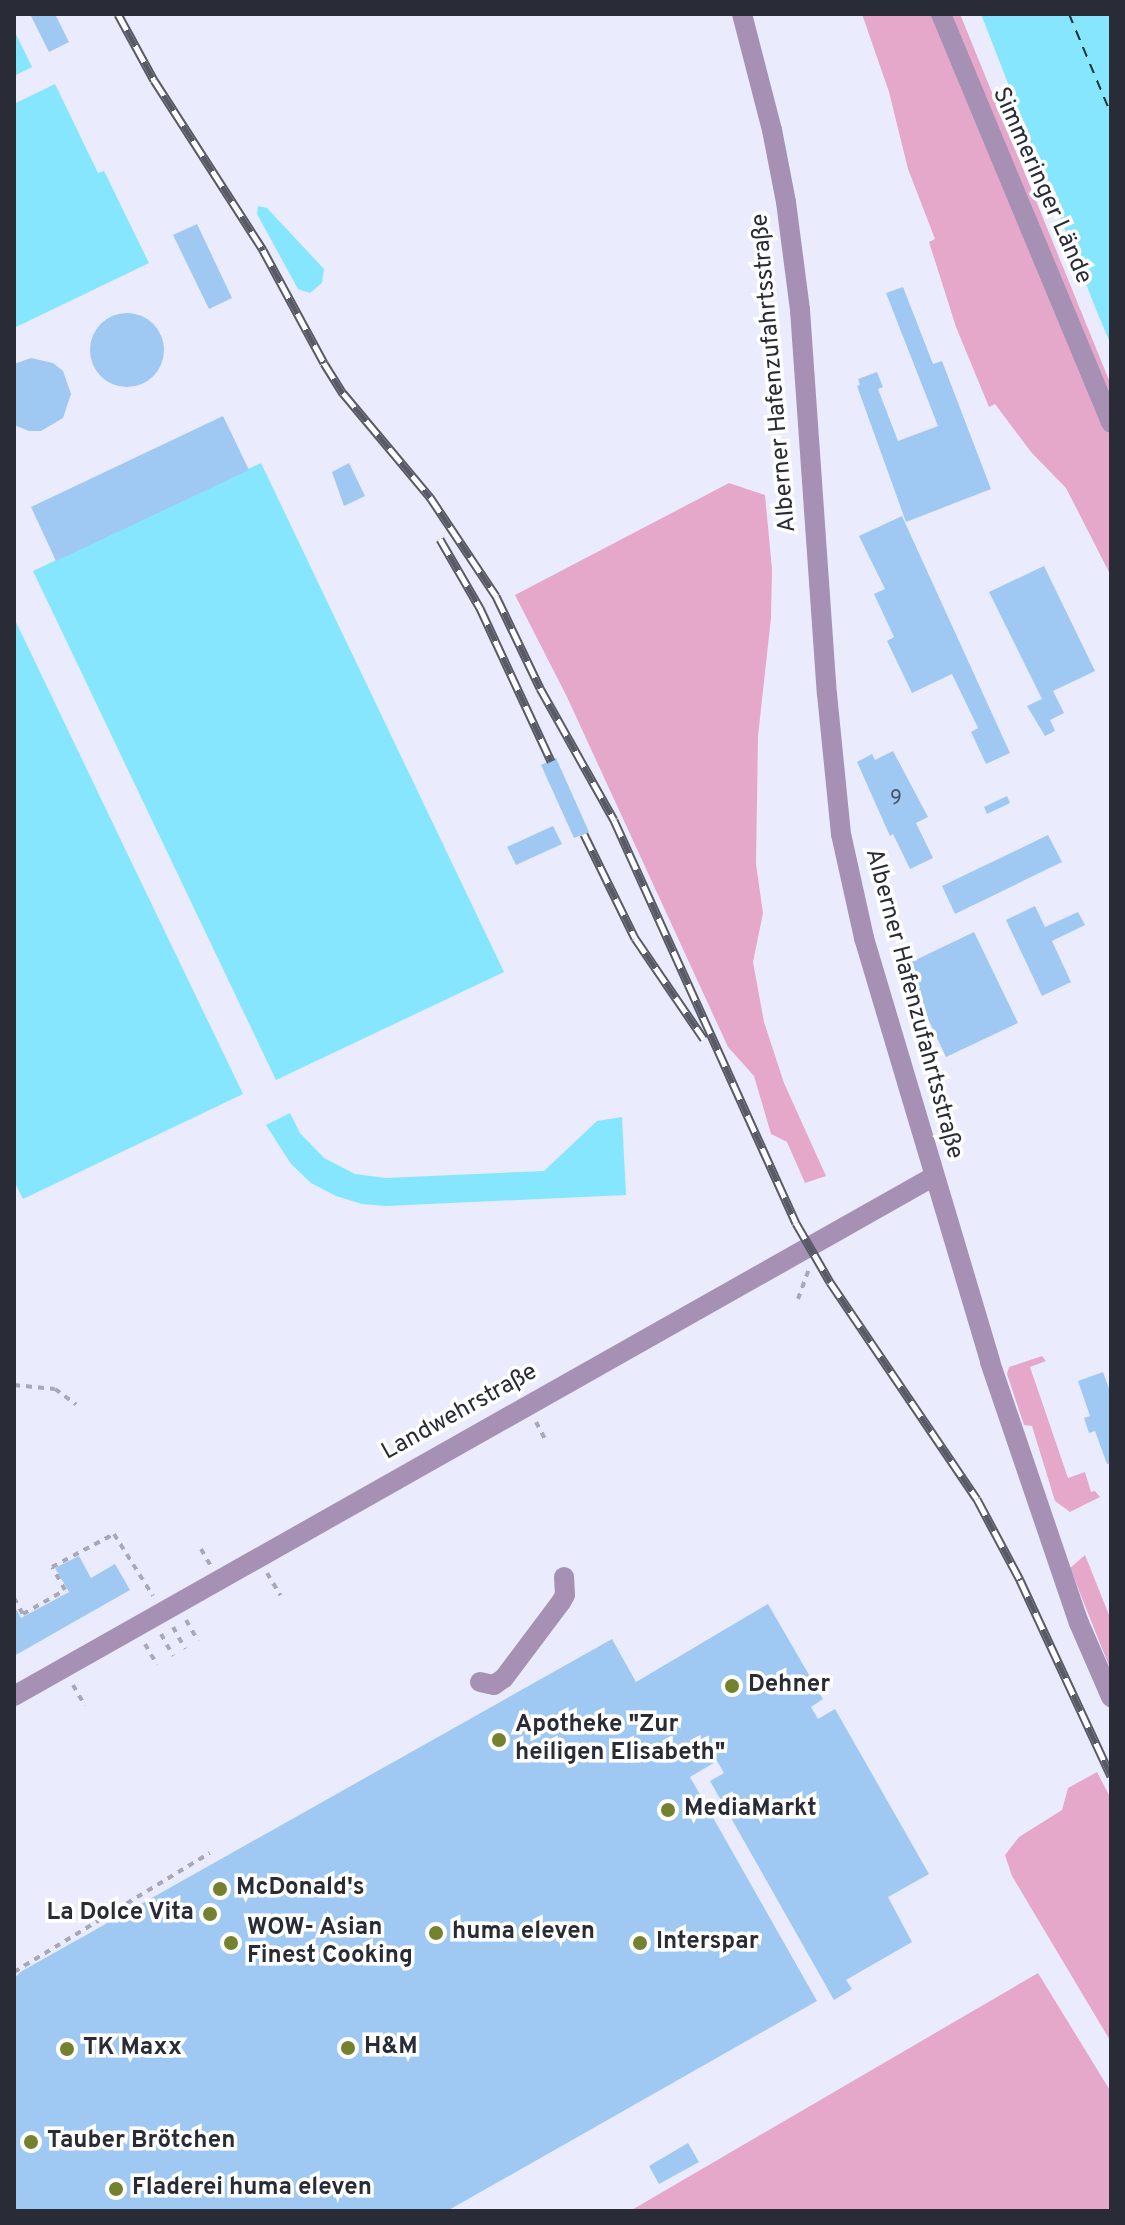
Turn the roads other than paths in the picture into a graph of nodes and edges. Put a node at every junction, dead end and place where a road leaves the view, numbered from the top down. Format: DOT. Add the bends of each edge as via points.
graph roads {
  1 [pos="742,14"];
  2 [pos="941,14"];
  3 [pos="1111,423"];
  4 [pos="933,1177"];
  5 [pos="564,1577"];
  6 [pos="480,1682"];
  7 [pos="14,1696"];
  8 [pos="1111,1697"];
  1 -- 4 [label="street, Alberner Hafenzufahrtsstraße" via="772,130 800,310 841,834 864,938"];
  2 -- 3 [label="street, Simmeringer Lände"];
  4 -- 7 [label="street, Landwehrstraße"];
  4 -- 8 [label="street, Alberner Hafenzufahrtsstraße" via="1038,1509"];
  5 -- 6 [label="street" via="561,1602 504,1678 494,1685"];
}
